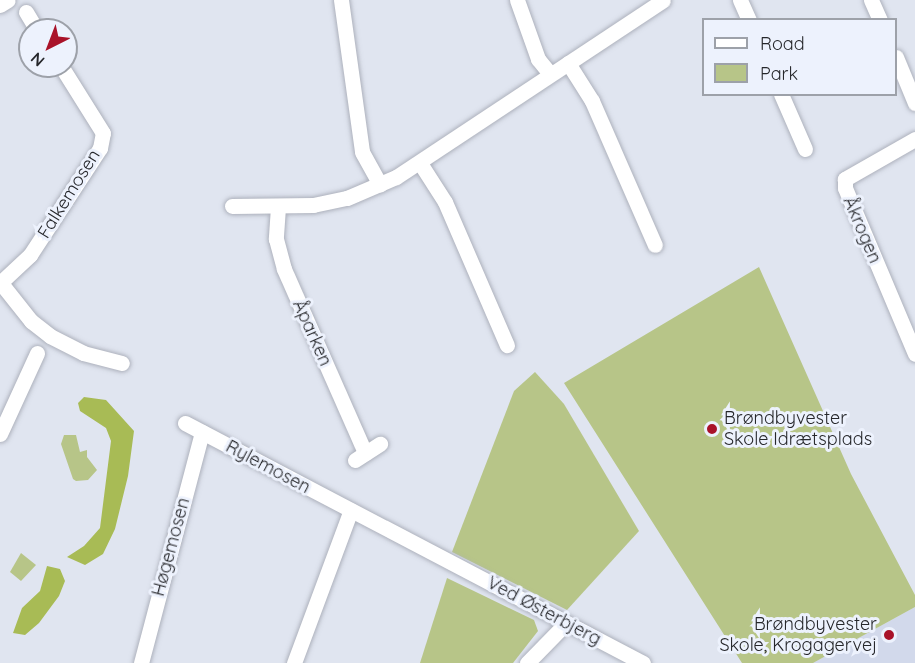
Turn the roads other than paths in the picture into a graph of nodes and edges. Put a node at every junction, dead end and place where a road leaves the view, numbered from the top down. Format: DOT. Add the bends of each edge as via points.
graph roads {
  1 [pos="8,0"];
  2 [pos="341,0"];
  3 [pos="517,0"];
  4 [pos="663,0"];
  5 [pos="740,0"];
  6 [pos="871,0"];
  7 [pos="0,5"];
  8 [pos="26,12"];
  9 [pos="30,18"];
  10 [pos="747,18"];
  11 [pos="879,18"];
  12 [pos="897,59"];
  13 [pos="568,63"];
  14 [pos="550,74"];
  15 [pos="69,78"];
  16 [pos="782,96"];
  17 [pos="915,103"];
  18 [pos="915,139"];
  19 [pos="805,149"];
  20 [pos="420,163"];
  21 [pos="380,184"];
  22 [pos="232,206"];
  23 [pos="278,207"];
  24 [pos="655,244"];
  25 [pos="0,282"];
  26 [pos="507,345"];
  27 [pos="37,353"];
  28 [pos="915,354"];
  29 [pos="122,363"];
  30 [pos="185,423"];
  31 [pos="202,432"];
  32 [pos="0,434"];
  33 [pos="380,444"];
  34 [pos="351,510"];
  35 [pos="445,560"];
  36 [pos="566,623"];
  37 [pos="143,662"];
  38 [pos="294,663"];
  39 [pos="527,663"];
  40 [pos="643,663"];
  1 -- 7 [label="street"];
  2 -- 21 [label="street" via="362,152"];
  3 -- 14 [label="street" via="538,59"];
  4 -- 13 [label="street"];
  5 -- 10 [label="street"];
  6 -- 11 [label="street"];
  8 -- 9 [label="street"];
  12 -- 17 [label="street"];
  13 -- 14 [label="street"];
  13 -- 24 [label="street" via="592,101"];
  14 -- 20 [label="street"];
  15 -- 25 [label="street, Falkemosen" via="103,133 100,148 30,255"];
  16 -- 19 [label="street"];
  18 -- 28 [label="street, Åkrogen" via="845,179 845,188"];
  20 -- 21 [label="street"];
  20 -- 26 [label="street" via="445,202"];
  21 -- 23 [label="street" via="346,198"];
  22 -- 23 [label="street"];
  23 -- 33 [label="street, Åparken" via="276,239 284,269 360,456"];
  25 -- 29 [label="street" via="31,321 50,336 82,353"];
  27 -- 32 [label="street"];
  30 -- 31 [label="street, Rylemosen"];
  31 -- 34 [label="street, Rylemosen"];
  31 -- 37 [label="street, Høgemosen"];
  34 -- 35 [label="street, Rylemosen"];
  34 -- 38 [label="street"];
  35 -- 36 [label="street, Ved Østerbjerg"];
  36 -- 39 [label="street"];
  36 -- 40 [label="street, Ved Østerbjerg"];
}
